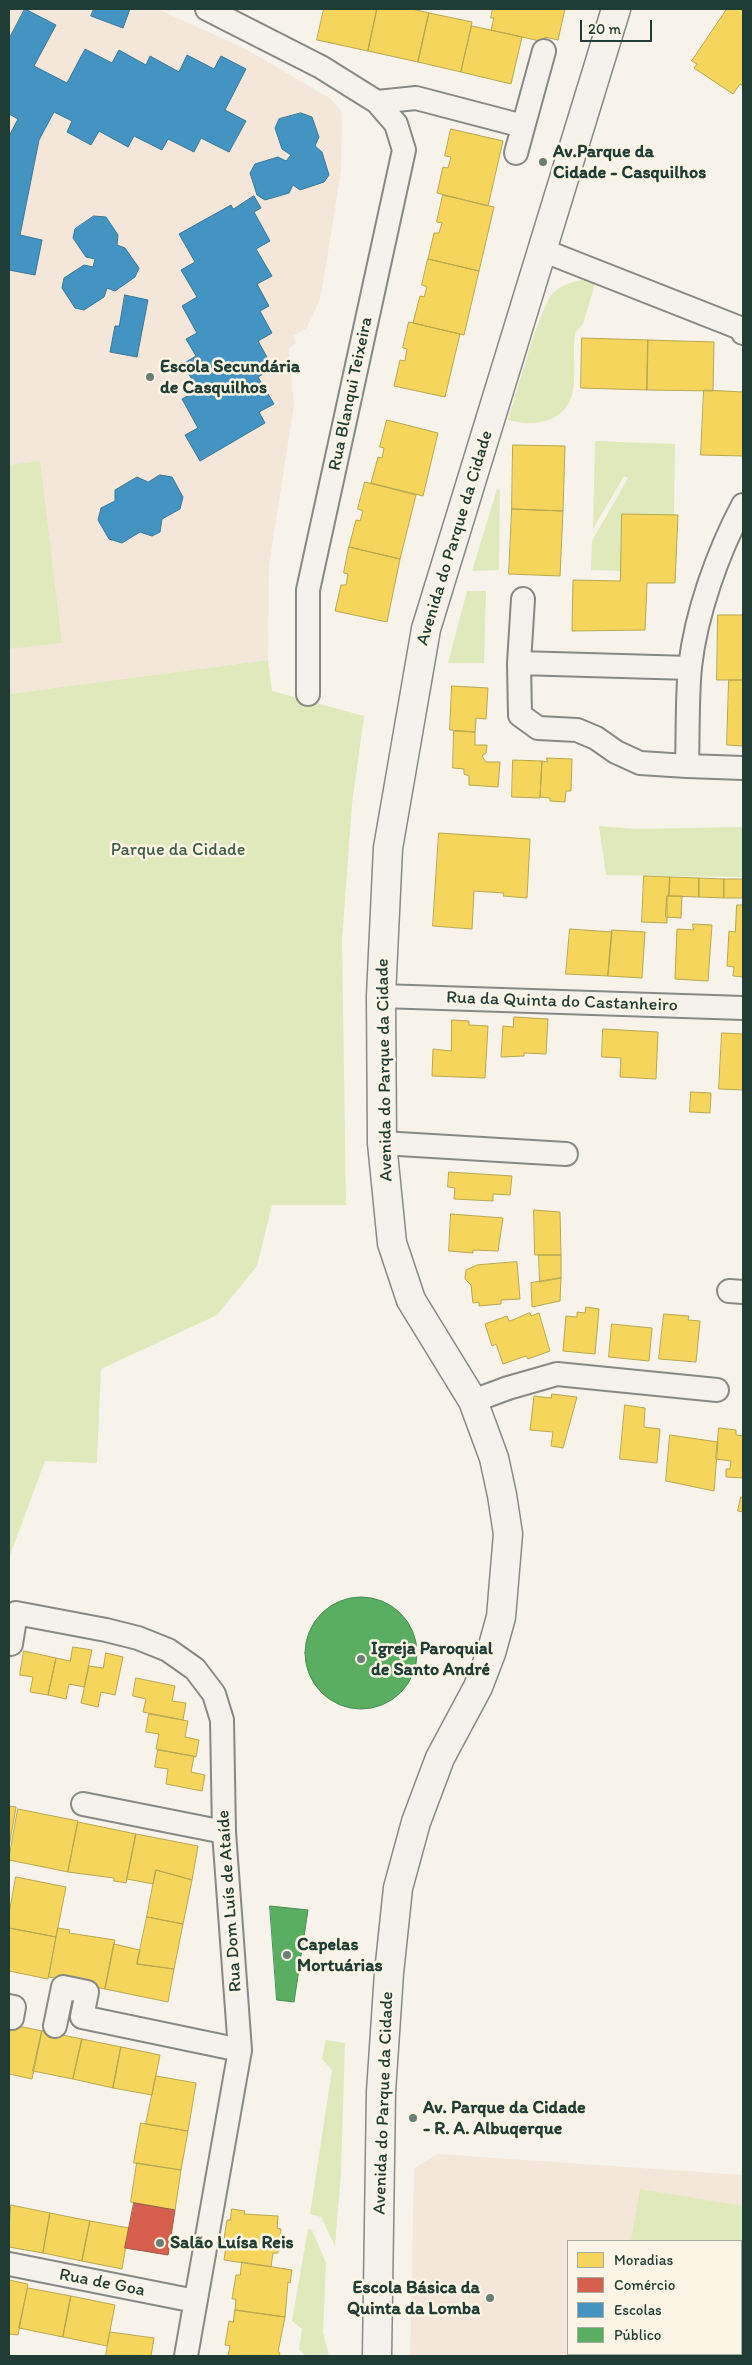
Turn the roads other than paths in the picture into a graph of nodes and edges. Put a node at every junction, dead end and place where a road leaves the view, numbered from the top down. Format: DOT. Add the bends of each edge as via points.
graph roads {
  1 [pos="207,9"];
  2 [pos="616,9"];
  3 [pos="234,15"];
  4 [pos="544,51"];
  5 [pos="377,102"];
  6 [pos="523,126"];
  7 [pos="516,153"];
  8 [pos="542,250"];
  9 [pos="742,328"];
  10 [pos="743,505"];
  11 [pos="523,599"];
  12 [pos="519,663"];
  13 [pos="690,668"];
  14 [pos="308,694"];
  15 [pos="687,766"];
  16 [pos="743,768"];
  17 [pos="381,996"];
  18 [pos="743,1008"];
  19 [pos="382,1143"];
  20 [pos="566,1154"];
  21 [pos="717,1390"];
  22 [pos="473,1401"];
  23 [pos="11,1644"];
  24 [pos="83,1804"];
  25 [pos="224,1832"];
  26 [pos="55,2026"];
  27 [pos="240,2050"];
  28 [pos="9,2264"];
  29 [pos="195,2301"];
  30 [pos="186,2356"];
  31 [pos="378,2356"];
  1 -- 3 [label="street, Rua Blanqui Teixeira"];
  2 -- 8 [label="street, Avenida do Parque da Cidade"];
  3 -- 5 [label="street, Rua Blanqui Teixeira"];
  4 -- 6 [label="street"];
  5 -- 6 [label="street" via="416,98"];
  5 -- 14 [label="street, Rua Blanqui Teixeira" via="396,124 404,150 308,590"];
  6 -- 7 [label="street"];
  8 -- 9 [label="street"];
  8 -- 17 [label="street, Avenida do Parque da Cidade" via="426,629 388,848"];
  10 -- 13 [label="street" via="718,561 696,630"];
  11 -- 12 [label="street"];
  12 -- 13 [label="street"];
  12 -- 15 [label="street" via="520,715 538,728 577,730 640,763"];
  13 -- 15 [label="street"];
  15 -- 16 [label="street"];
  17 -- 18 [label="street, Rua da Quinta do Castanheiro"];
  17 -- 19 [label="street, Avenida do Parque da Cidade"];
  19 -- 20 [label="street"];
  19 -- 22 [label="street, Avenida do Parque da Cidade" via="392,1243 410,1300"];
  21 -- 22 [label="street" via="557,1374"];
  22 -- 31 [label="street, Avenida do Parque da Cidade" via="494,1458 502,1495 508,1534 506,1576 501,1617 491,1653 478,1687 440,1758 416,1822 398,1888 381,2092"];
  23 -- 25 [label="street, Rua Dom Luís de Ataíde" via="16,1613 138,1638 168,1650 195,1670 214,1694 222,1720"];
  24 -- 25 [label="street"];
  25 -- 27 [label="street, Rua Dom Luís de Ataíde"];
  26 -- 27 [label="street" via="63,1987 87,1992 82,2017"];
  27 -- 29 [label="street, Rua Dom Luís de Ataíde"];
  28 -- 29 [label="street, Rua de Goa"];
  29 -- 30 [label="street, Rua Dom Luís de Ataíde"];
}
